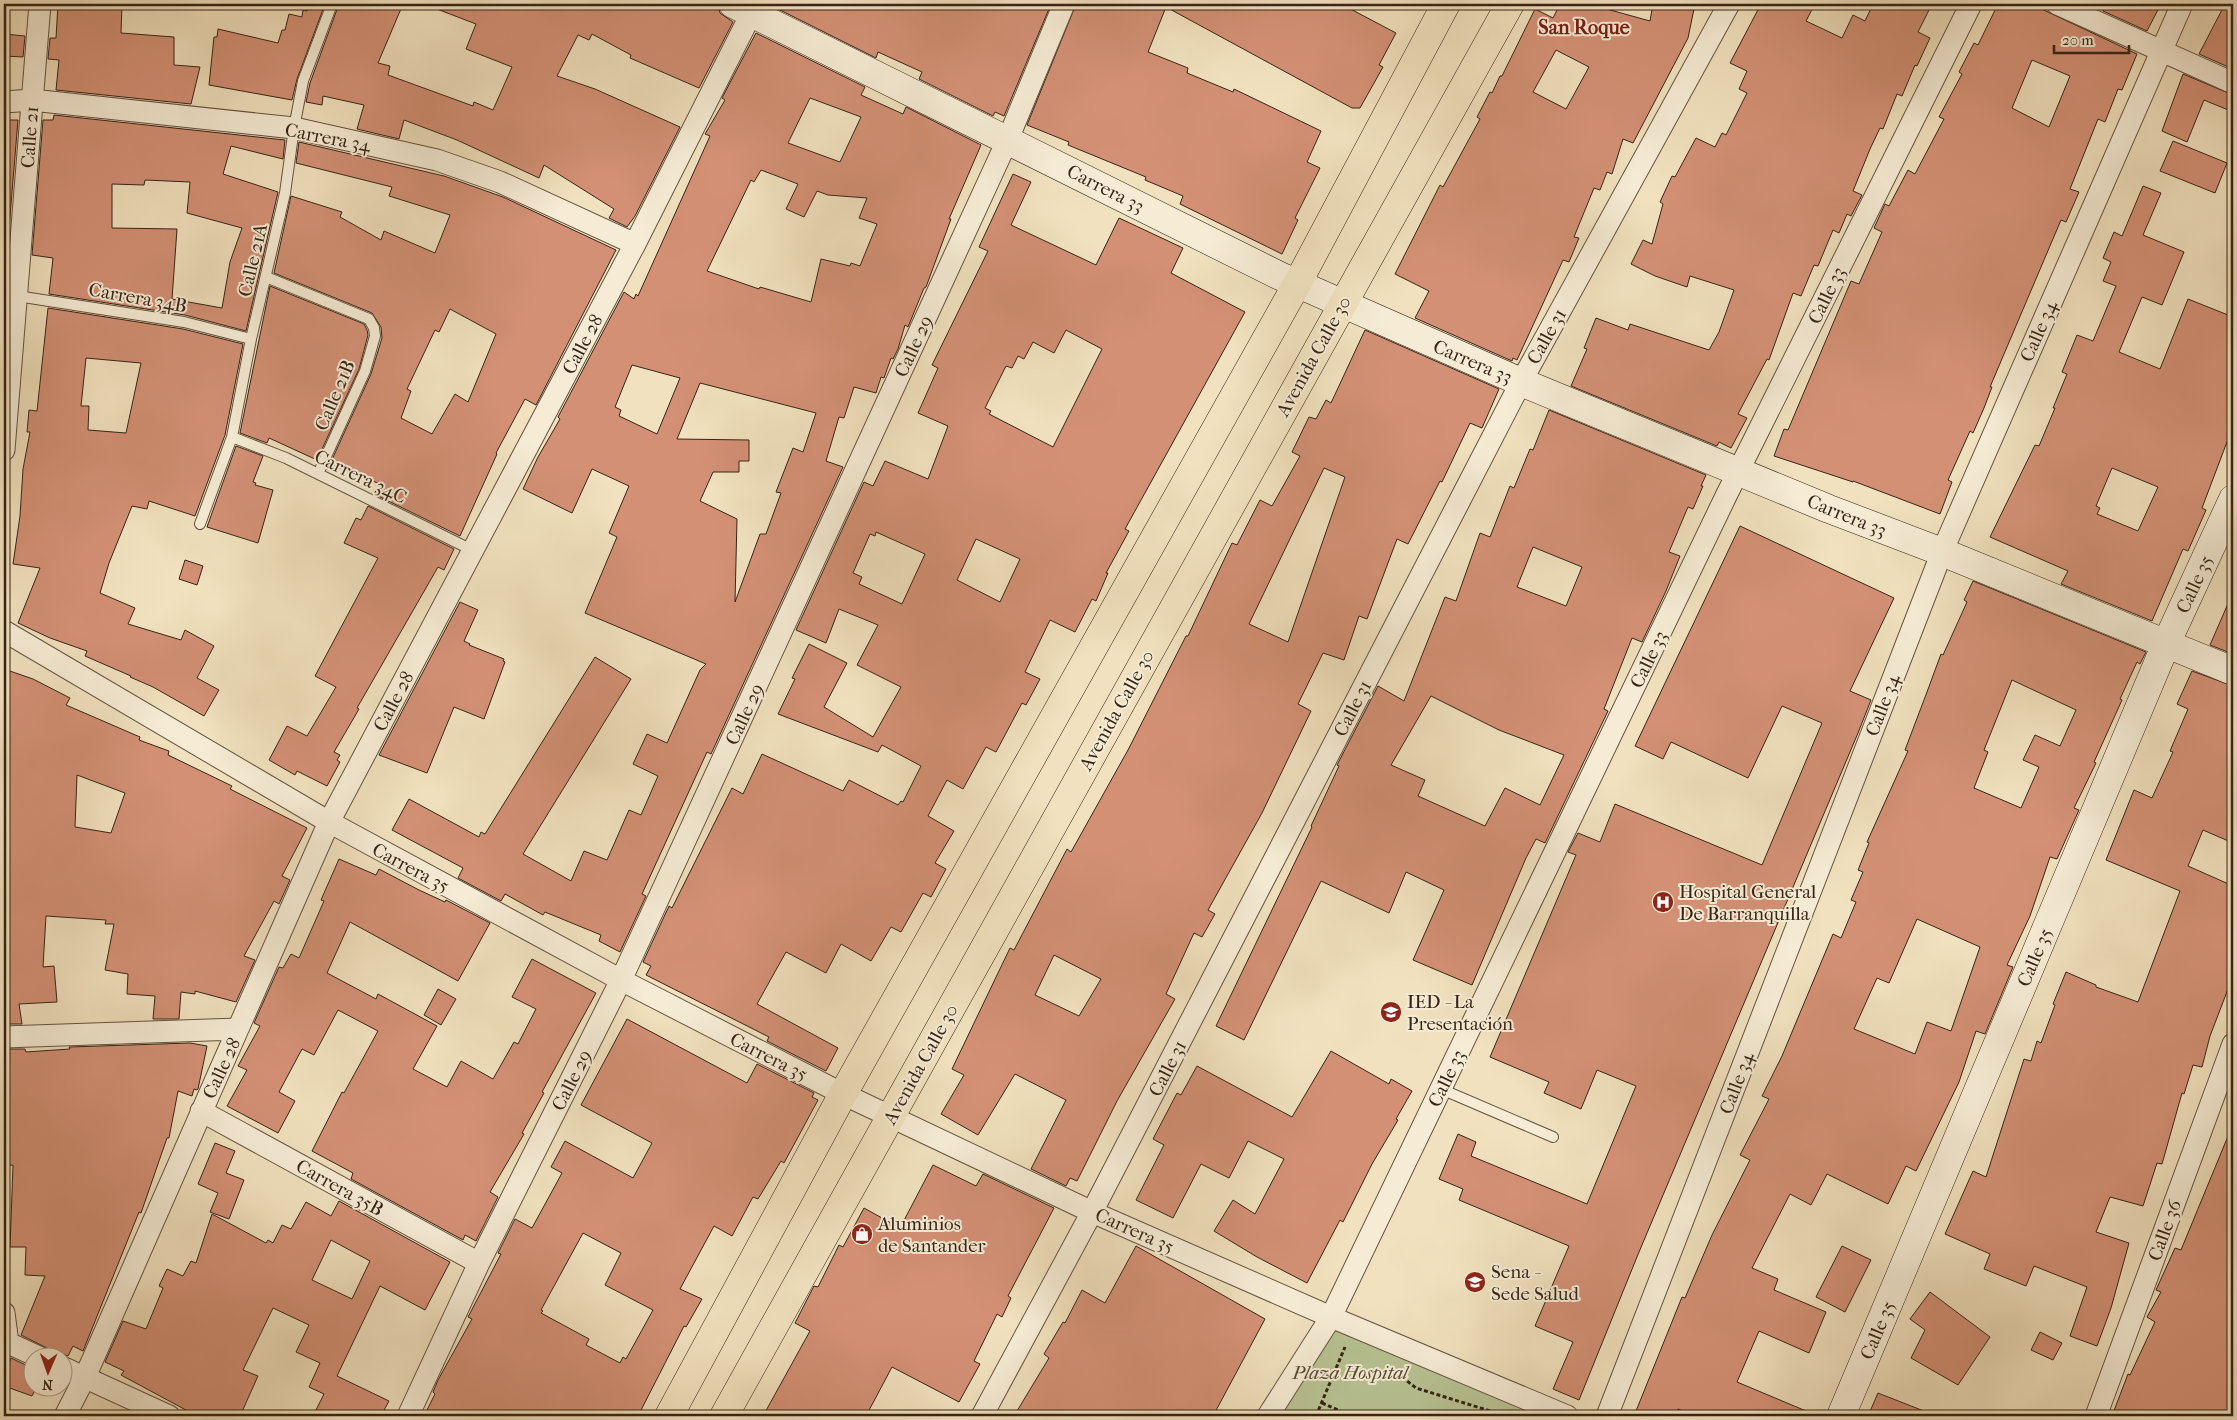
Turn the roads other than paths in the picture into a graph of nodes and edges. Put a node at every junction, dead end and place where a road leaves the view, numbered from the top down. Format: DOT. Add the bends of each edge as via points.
graph roads {
  1 [pos="40,4"];
  2 [pos="332,4"];
  3 [pos="1064,4"];
  4 [pos="1446,4"];
  5 [pos="1510,4"];
  6 [pos="1729,4"];
  7 [pos="1971,4"];
  8 [pos="2057,4"];
  9 [pos="2182,4"];
  10 [pos="747,7"];
  11 [pos="2161,50"];
  12 [pos="2233,83"];
  13 [pos="32,100"];
  14 [pos="4,102"];
  15 [pos="294,128"];
  16 [pos="1008,139"];
  17 [pos="635,244"];
  18 [pos="266,277"];
  19 [pos="1297,284"];
  20 [pos="17,296"];
  21 [pos="1342,304"];
  22 [pos="251,339"];
  23 [pos="1521,382"];
  24 [pos="232,437"];
  25 [pos="4,450"];
  26 [pos="1739,470"];
  27 [pos="318,474"];
  28 [pos="2233,499"];
  29 [pos="200,524"];
  30 [pos="472,550"];
  31 [pos="1942,552"];
  32 [pos="4,631"];
  33 [pos="2166,644"];
  34 [pos="2233,671"];
  35 [pos="329,822"];
  36 [pos="621,980"];
  37 [pos="238,1029"];
  38 [pos="4,1037"];
  39 [pos="2233,1044"];
  40 [pos="1441,1089"];
  41 [pos="842,1094"];
  42 [pos="200,1112"];
  43 [pos="891,1115"];
  44 [pos="1553,1136"];
  45 [pos="1092,1212"];
  46 [pos="479,1263"];
  47 [pos="4,1313"];
  48 [pos="1331,1317"];
  49 [pos="6,1342"];
  50 [pos="22,1349"];
  51 [pos="72,1371"];
  52 [pos="85,1377"];
  53 [pos="65,1416"];
  54 [pos="169,1416"];
  55 [pos="408,1416"];
  56 [pos="669,1416"];
  57 [pos="724,1416"];
  58 [pos="982,1416"];
  59 [pos="1268,1416"];
  60 [pos="1567,1416"];
  61 [pos="1607,1416"];
  62 [pos="1841,1416"];
  63 [pos="2096,1416"];
  1 -- 13 [label="street, Calle 21"];
  2 -- 15 [label="lane, Calle 21A" via="303,81"];
  3 -- 16 [label="street, Calle 29"];
  4 -- 19 [label="highway"];
  5 -- 21 [label="highway, Avenida Calle 30"];
  6 -- 23 [label="street, Calle 31"];
  7 -- 26 [label="street, Calle 33"];
  8 -- 11 [label="street"];
  9 -- 11 [label="street, Calle 34"];
  10 -- 16 [label="street, Carrera 33"];
  10 -- 17 [label="street, Calle 28"];
  11 -- 12 [label="street"];
  11 -- 31 [label="street, Calle 34"];
  13 -- 14 [label="street, Carrera 34"];
  13 -- 15 [label="street, Carrera 34"];
  13 -- 20 [label="street, Calle 21"];
  15 -- 17 [label="street, Carrera 34" via="436,160 500,182"];
  15 -- 18 [label="lane, Calle 21A" via="285,193"];
  16 -- 19 [label="street, Carrera 33"];
  16 -- 36 [label="street, Calle 29"];
  17 -- 30 [label="street, Calle 28"];
  18 -- 22 [label="lane, Calle 21A"];
  18 -- 27 [label="lane, Calle 21B" via="369,319 374,328 375,336 365,371"];
  19 -- 21 [label="street, Carrera 33"];
  19 -- 41 [label="highway"];
  20 -- 22 [label="lane, Carrera 34B" via="120,310"];
  20 -- 25 [label="street, Calle 21"];
  21 -- 23 [label="street, Carrera 33"];
  21 -- 43 [label="highway, Avenida Calle 30"];
  22 -- 24 [label="lane, Calle 21A"];
  23 -- 26 [label="street, Carrera 33"];
  23 -- 45 [label="street, Calle 31"];
  24 -- 27 [label="lane, Carrera 34C"];
  24 -- 29 [label="lane, Calle 21A"];
  26 -- 31 [label="street, Carrera 33" via="1828,509"];
  26 -- 40 [label="street, Calle 33"];
  27 -- 30 [label="lane, Carrera 34C"];
  28 -- 33 [label="street, Calle 35"];
  30 -- 35 [label="street, Calle 28"];
  31 -- 33 [label="street, Carrera 33"];
  31 -- 61 [label="street, Calle 34"];
  32 -- 35 [label="street, Carrera 35"];
  33 -- 34 [label="street, Carrera 33"];
  33 -- 62 [label="street, Calle 35"];
  35 -- 36 [label="street, Carrera 35"];
  35 -- 37 [label="street, Calle 28"];
  36 -- 41 [label="street, Carrera 35"];
  36 -- 46 [label="street, Calle 29"];
  37 -- 38 [label="street"];
  37 -- 42 [label="street, Calle 28"];
  39 -- 63 [label="street, Calle 36"];
  40 -- 44 [label="lane"];
  40 -- 48 [label="street, Calle 33"];
  41 -- 43 [label="street, Carrera 35"];
  41 -- 56 [label="highway"];
  42 -- 46 [label="street, Carrera 35B"];
  42 -- 52 [label="street, Calle 28"];
  43 -- 45 [label="street, Carrera 35"];
  43 -- 57 [label="highway, Avenida Calle 30"];
  45 -- 48 [label="street, Carrera 35"];
  45 -- 58 [label="street, Calle 31"];
  46 -- 55 [label="street, Calle 29"];
  47 -- 49 [label="street"];
  48 -- 59 [label="street, Calle 33"];
  48 -- 60 [label="street, Carrera 35"];
  49 -- 50 [label="street"];
  51 -- 52 [label="street"];
  52 -- 53 [label="street, Calle 28"];
  52 -- 54 [label="street"];
}
